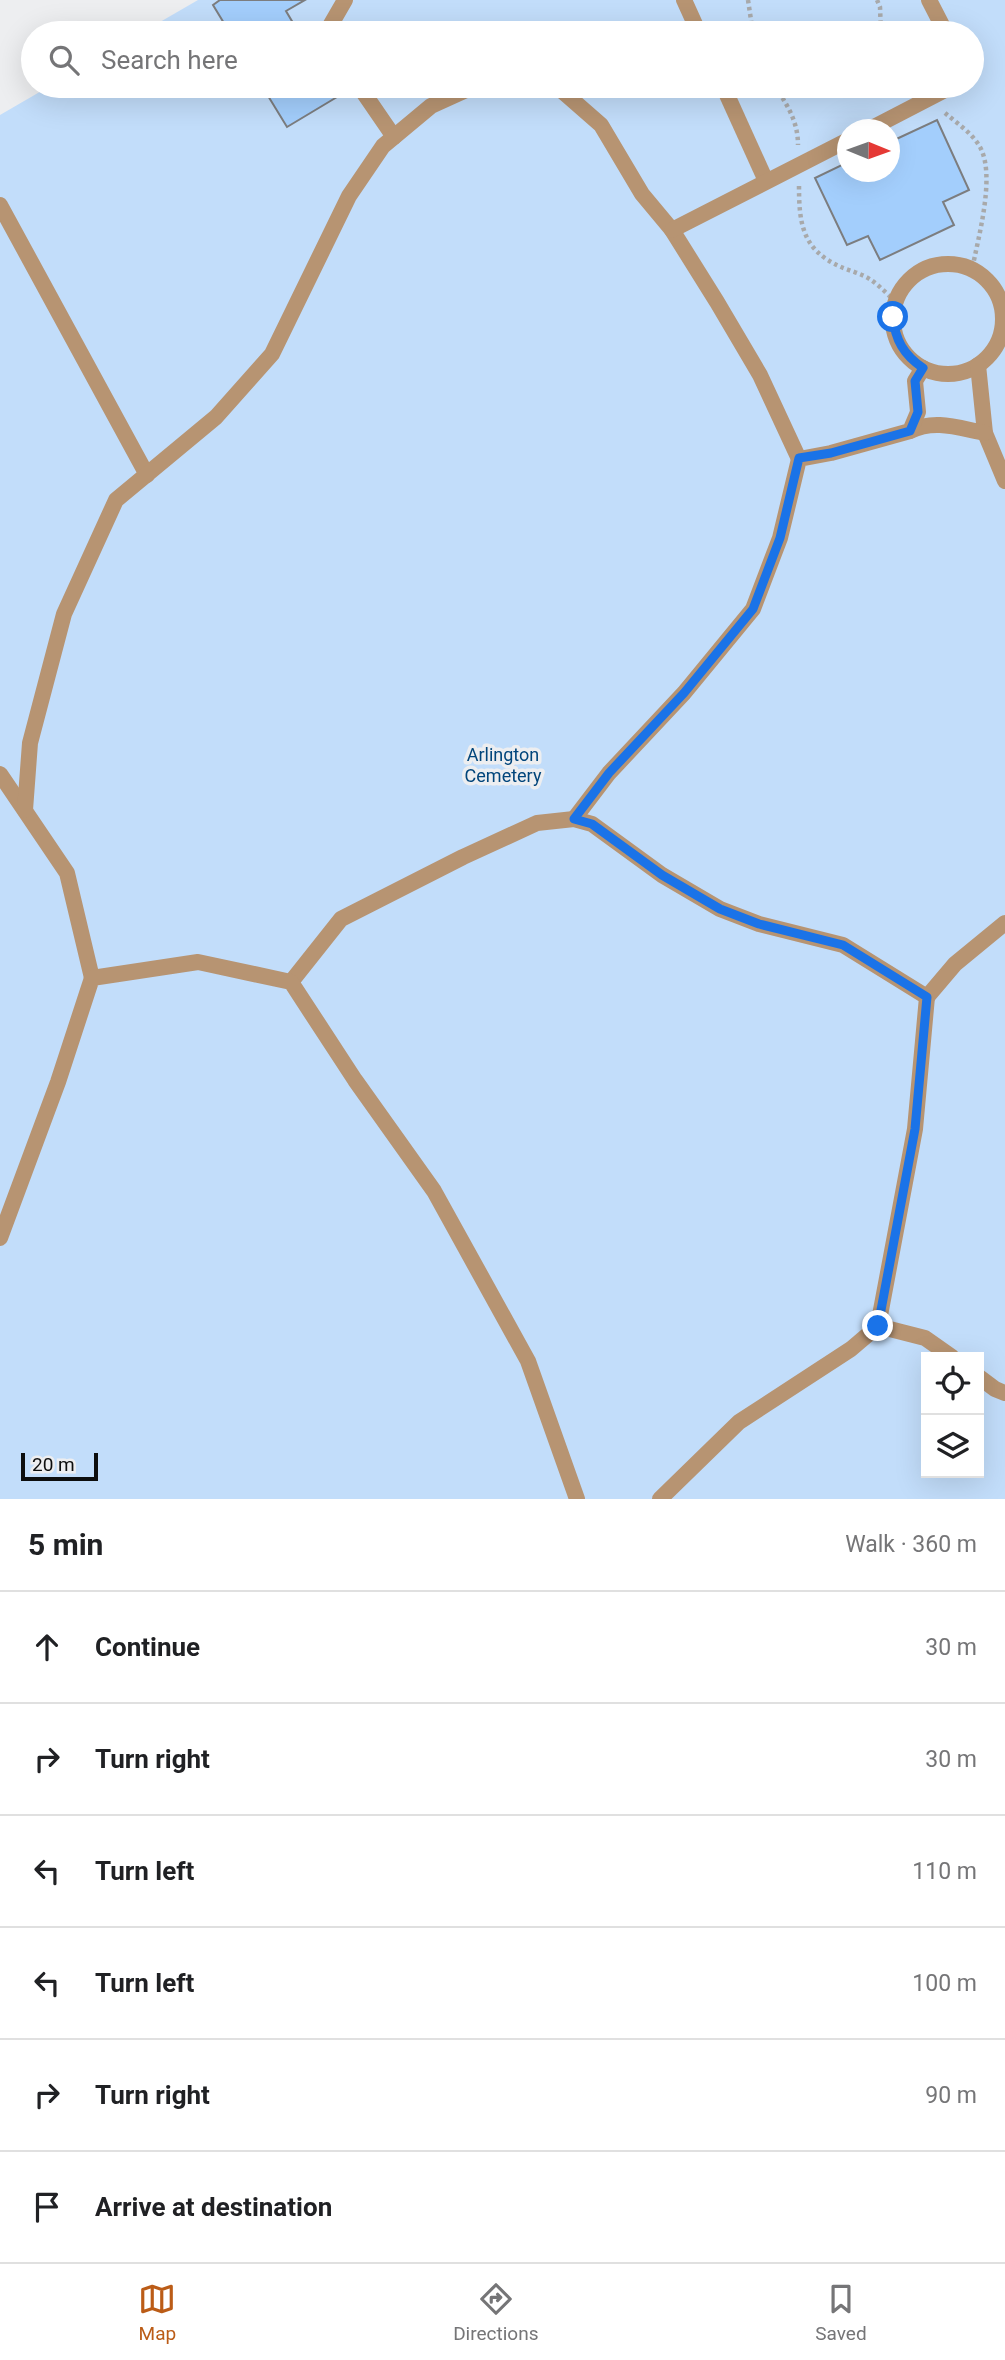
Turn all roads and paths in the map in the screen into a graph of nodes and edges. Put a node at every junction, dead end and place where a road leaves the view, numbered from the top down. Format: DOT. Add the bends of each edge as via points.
graph roads {
  1 [pos="345,0"];
  2 [pos="684,0"];
  3 [pos="748,0"];
  4 [pos="877,0"];
  5 [pos="929,0"];
  6 [pos="333,21"];
  7 [pos="694,21"];
  8 [pos="751,21"];
  9 [pos="881,21"];
  10 [pos="940,21"];
  11 [pos="367,98"];
  12 [pos="448,98"];
  13 [pos="570,98"];
  14 [pos="728,98"];
  15 [pos="784,98"];
  16 [pos="929,99"];
  17 [pos="890,119"];
  18 [pos="394,137"];
  19 [pos="837,146"];
  20 [pos="798,165"];
  21 [pos="766,181"];
  22 [pos="0,205"];
  23 [pos="672,230"];
  24 [pos="972,270"];
  25 [pos="896,302"];
  26 [pos="978,365"];
  27 [pos="923,368"];
  28 [pos="910,431"];
  29 [pos="985,433"];
  30 [pos="799,458"];
  31 [pos="147,475"];
  32 [pos="1005,481"];
  33 [pos="0,774"];
  34 [pos="24,810"];
  35 [pos="574,819"];
  36 [pos="1005,923"];
  37 [pos="92,978"];
  38 [pos="291,982"];
  39 [pos="927,997"];
  40 [pos="0,1238"];
  41 [pos="878,1326"];
  42 [pos="945,1352"];
  43 [pos="984,1381"];
  44 [pos="1005,1392"];
  45 [pos="577,1499"];
  46 [pos="660,1499"];
  1 -- 6 [label="lane"];
  2 -- 7 [label="lane"];
  3 -- 8 [label="path"];
  4 -- 9 [label="path"];
  5 -- 10 [label="lane"];
  11 -- 18 [label="lane"];
  12 -- 18 [label="lane" via="431,106"];
  13 -- 23 [label="lane" via="601,125 642,194"];
  14 -- 21 [label="lane"];
  15 -- 20 [label="path" via="798,136"];
  16 -- 17 [label="lane"];
  16 -- 24 [label="path" via="981,148 985,191"];
  18 -- 31 [label="lane" via="349,196 272,354 216,417"];
  19 -- 20 [label="lane"];
  20 -- 21 [label="lane"];
  20 -- 25 [label="path" via="798,215 819,256 869,278"];
  21 -- 23 [label="lane"];
  22 -- 31 [label="lane"];
  23 -- 30 [label="lane" via="760,375"];
  24 -- 25 [label="lane" via="936,265 904,285"];
  24 -- 26 [label="lane" via="986,279 1002,308 999,341"];
  25 -- 27 [label="lane" via="894,333 910,359"];
  26 -- 27 [label="lane" via="950,374"];
  26 -- 29 [label="lane"];
  27 -- 28 [label="lane" via="915,381 918,412"];
  28 -- 29 [label="lane" via="924,424 940,424"];
  28 -- 30 [label="lane"];
  29 -- 32 [label="lane"];
  30 -- 35 [label="lane" via="780,538 753,609"];
  31 -- 34 [label="lane" via="116,500 64,614 30,743"];
  33 -- 34 [label="lane"];
  34 -- 37 [label="lane" via="67,873"];
  35 -- 38 [label="lane" via="537,823 341,919"];
  35 -- 39 [label="lane" via="592,824 662,875 720,909 843,945"];
  36 -- 39 [label="lane" via="955,964"];
  37 -- 38 [label="lane" via="198,962"];
  37 -- 40 [label="lane"];
  38 -- 45 [label="lane" via="434,1191 528,1361"];
  39 -- 41 [label="lane" via="915,1129"];
  41 -- 42 [label="lane" via="925,1338"];
  41 -- 46 [label="lane" via="851,1349 738,1422"];
  43 -- 44 [label="lane"];
}
